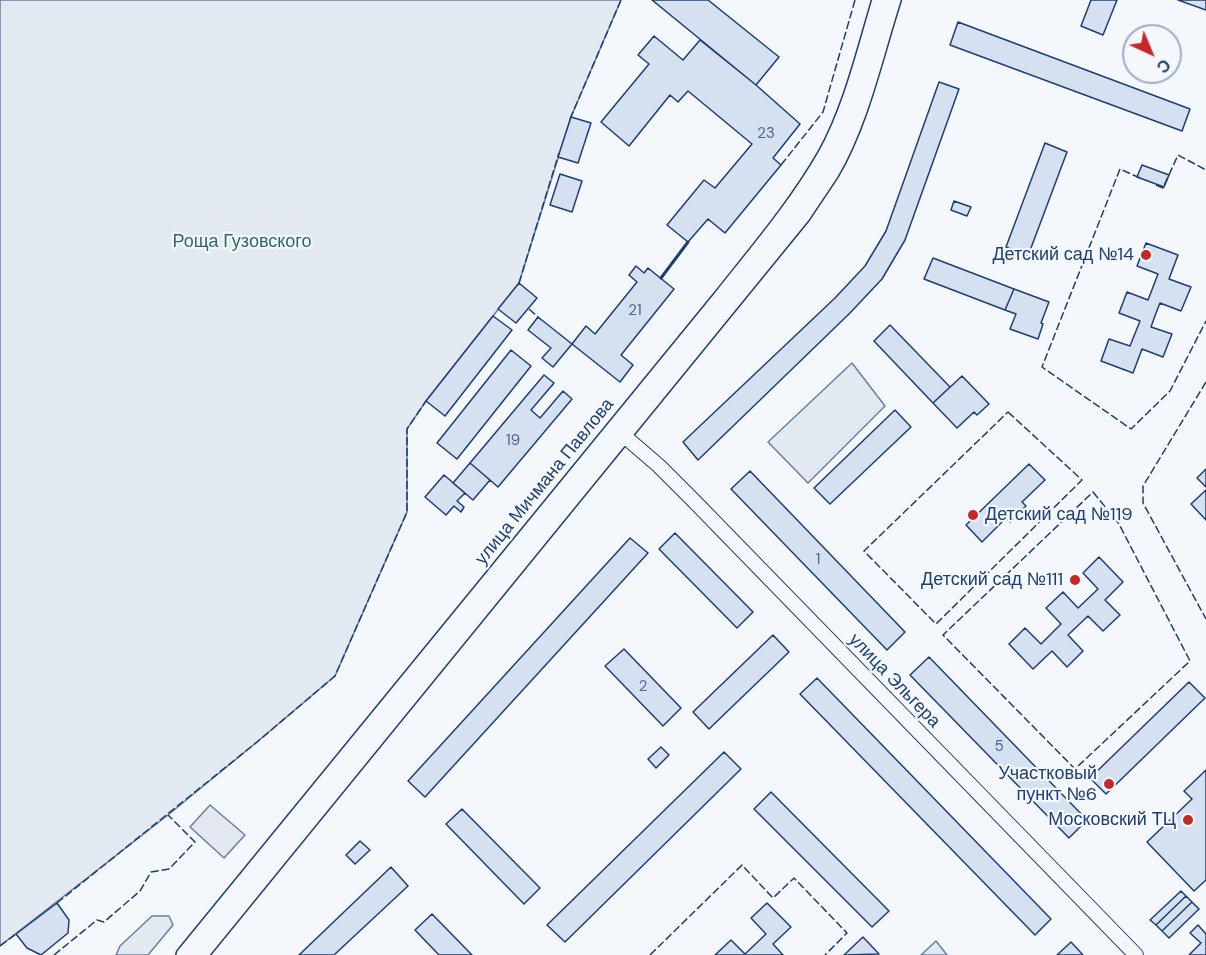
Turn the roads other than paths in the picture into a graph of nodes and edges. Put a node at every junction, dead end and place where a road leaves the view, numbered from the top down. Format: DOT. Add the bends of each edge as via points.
graph roads {
  1 [pos="880,0"];
  2 [pos="893,0"];
  3 [pos="876,34"];
  4 [pos="619,431"];
  5 [pos="258,874"];
  6 [pos="184,955"];
  7 [pos="200,955"];
  8 [pos="1136,955"];
  1 -- 3 [label="main road, улица Мичмана Павлова"];
  2 -- 3 [label="main road, улица Мичмана Павлова"];
  3 -- 4 [label="main road, улица Мичмана Павлова" via="863,97 831,172"];
  4 -- 5 [label="main road, улица Мичмана Павлова"];
  4 -- 8 [label="street, улица Эльгера" via="694,501"];
  5 -- 6 [label="main road, улица Мичмана Павлова"];
  5 -- 7 [label="main road, улица Мичмана Павлова"];
}
